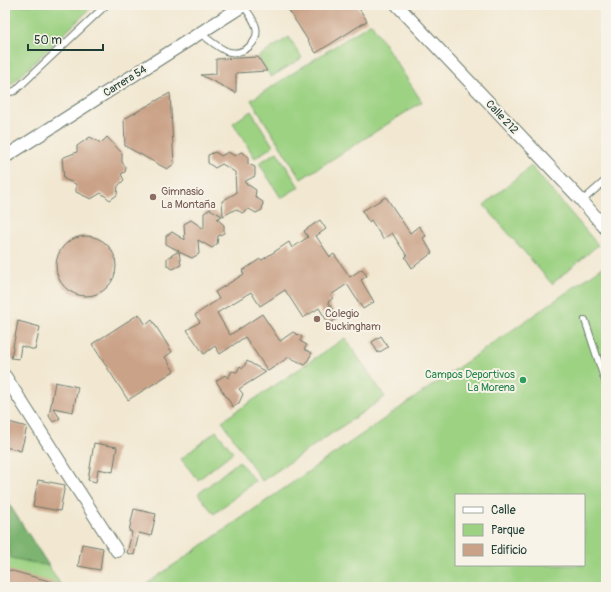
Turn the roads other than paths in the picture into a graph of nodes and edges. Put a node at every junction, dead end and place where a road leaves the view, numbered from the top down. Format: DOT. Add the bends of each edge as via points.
graph roads {
  1 [pos="106,5"];
  2 [pos="243,5"];
  3 [pos="397,5"];
  4 [pos="200,33"];
  5 [pos="5,93"];
  6 [pos="5,157"];
  7 [pos="606,180"];
  8 [pos="582,201"];
  9 [pos="606,229"];
  10 [pos="585,320"];
  11 [pos="5,376"];
  12 [pos="606,384"];
  13 [pos="117,550"];
  1 -- 5 [label="lane" via="15,91"];
  2 -- 4 [label="street, Carrera 54"];
  2 -- 4 [label="lane" via="256,25 256,39 247,49 233,53 226,51"];
  3 -- 8 [label="street, Calle 212"];
  4 -- 6 [label="street, Carrera 54"];
  7 -- 8 [label="lane"];
  8 -- 9 [label="street, Calle 212"];
  10 -- 12 [label="lane"];
  11 -- 13 [label="street"];
}
